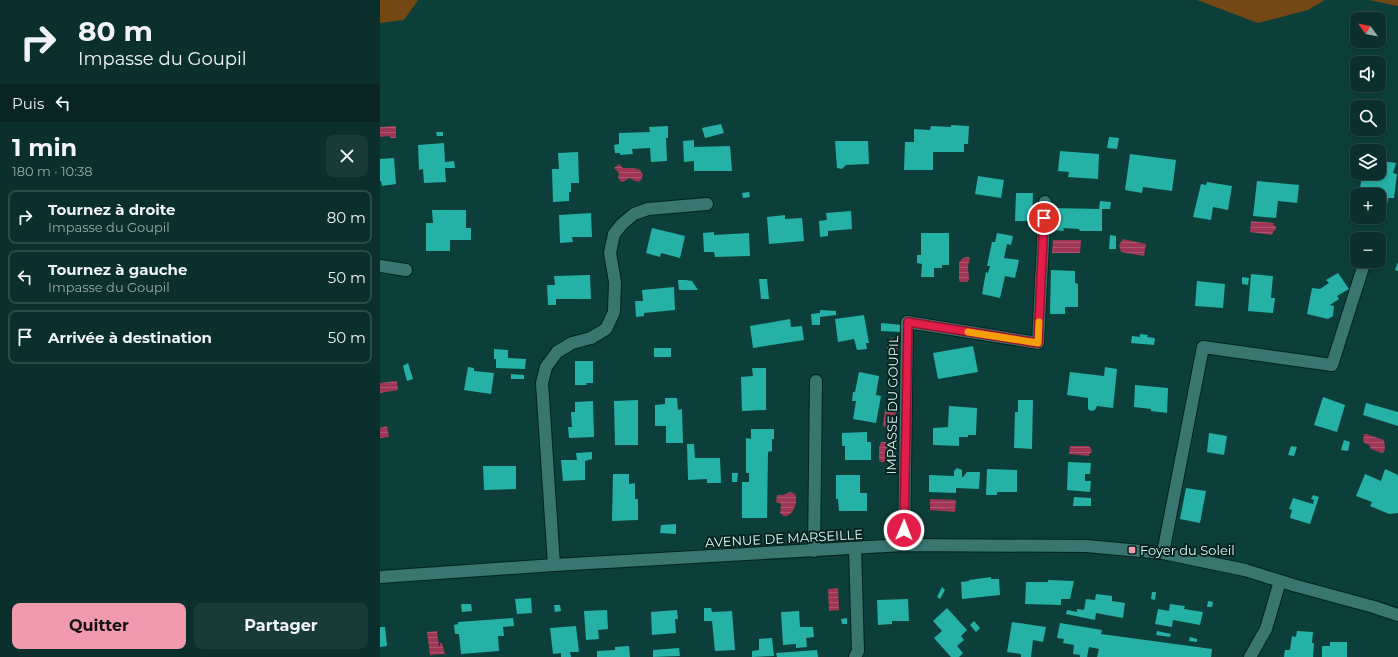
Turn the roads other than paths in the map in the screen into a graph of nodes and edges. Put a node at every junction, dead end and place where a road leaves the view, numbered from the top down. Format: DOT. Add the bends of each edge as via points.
graph roads {
  1 [pos="1045,202"];
  2 [pos="707,204"];
  3 [pos="380,266"];
  4 [pos="1363,268"];
  5 [pos="406,270"];
  6 [pos="816,381"];
  7 [pos="904,545"];
  8 [pos="855,548"];
  9 [pos="814,551"];
  10 [pos="1163,553"];
  11 [pos="554,565"];
  12 [pos="380,577"];
  13 [pos="1280,581"];
  14 [pos="1398,615"];
  15 [pos="855,657"];
  16 [pos="1250,657"];
  1 -- 7 [label="street, IMPASSE DU GOUPIL" via="1038,343 908,322"];
  2 -- 11 [label="street" via="648,209 634,214 622,224 614,234 610,253 615,282 614,312 606,329 557,352 546,367 542,383"];
  3 -- 5 [label="street"];
  4 -- 10 [label="street" via="1332,364 1203,347"];
  6 -- 9 [label="street"];
  7 -- 8 [label="street, AVENUE DE MARSEILLE"];
  7 -- 10 [label="street, AVENUE DE MARSEILLE" via="1086,546"];
  8 -- 9 [label="street, AVENUE DE MARSEILLE"];
  8 -- 15 [label="street" via="858,651"];
  9 -- 11 [label="street, AVENUE DE MARSEILLE"];
  10 -- 13 [label="street, AVENUE DE MARSEILLE" via="1245,570"];
  11 -- 12 [label="street, AVENUE DE MARSEILLE"];
  13 -- 14 [label="street, AVENUE DE MARSEILLE"];
  13 -- 16 [label="street" via="1266,629"];
}
